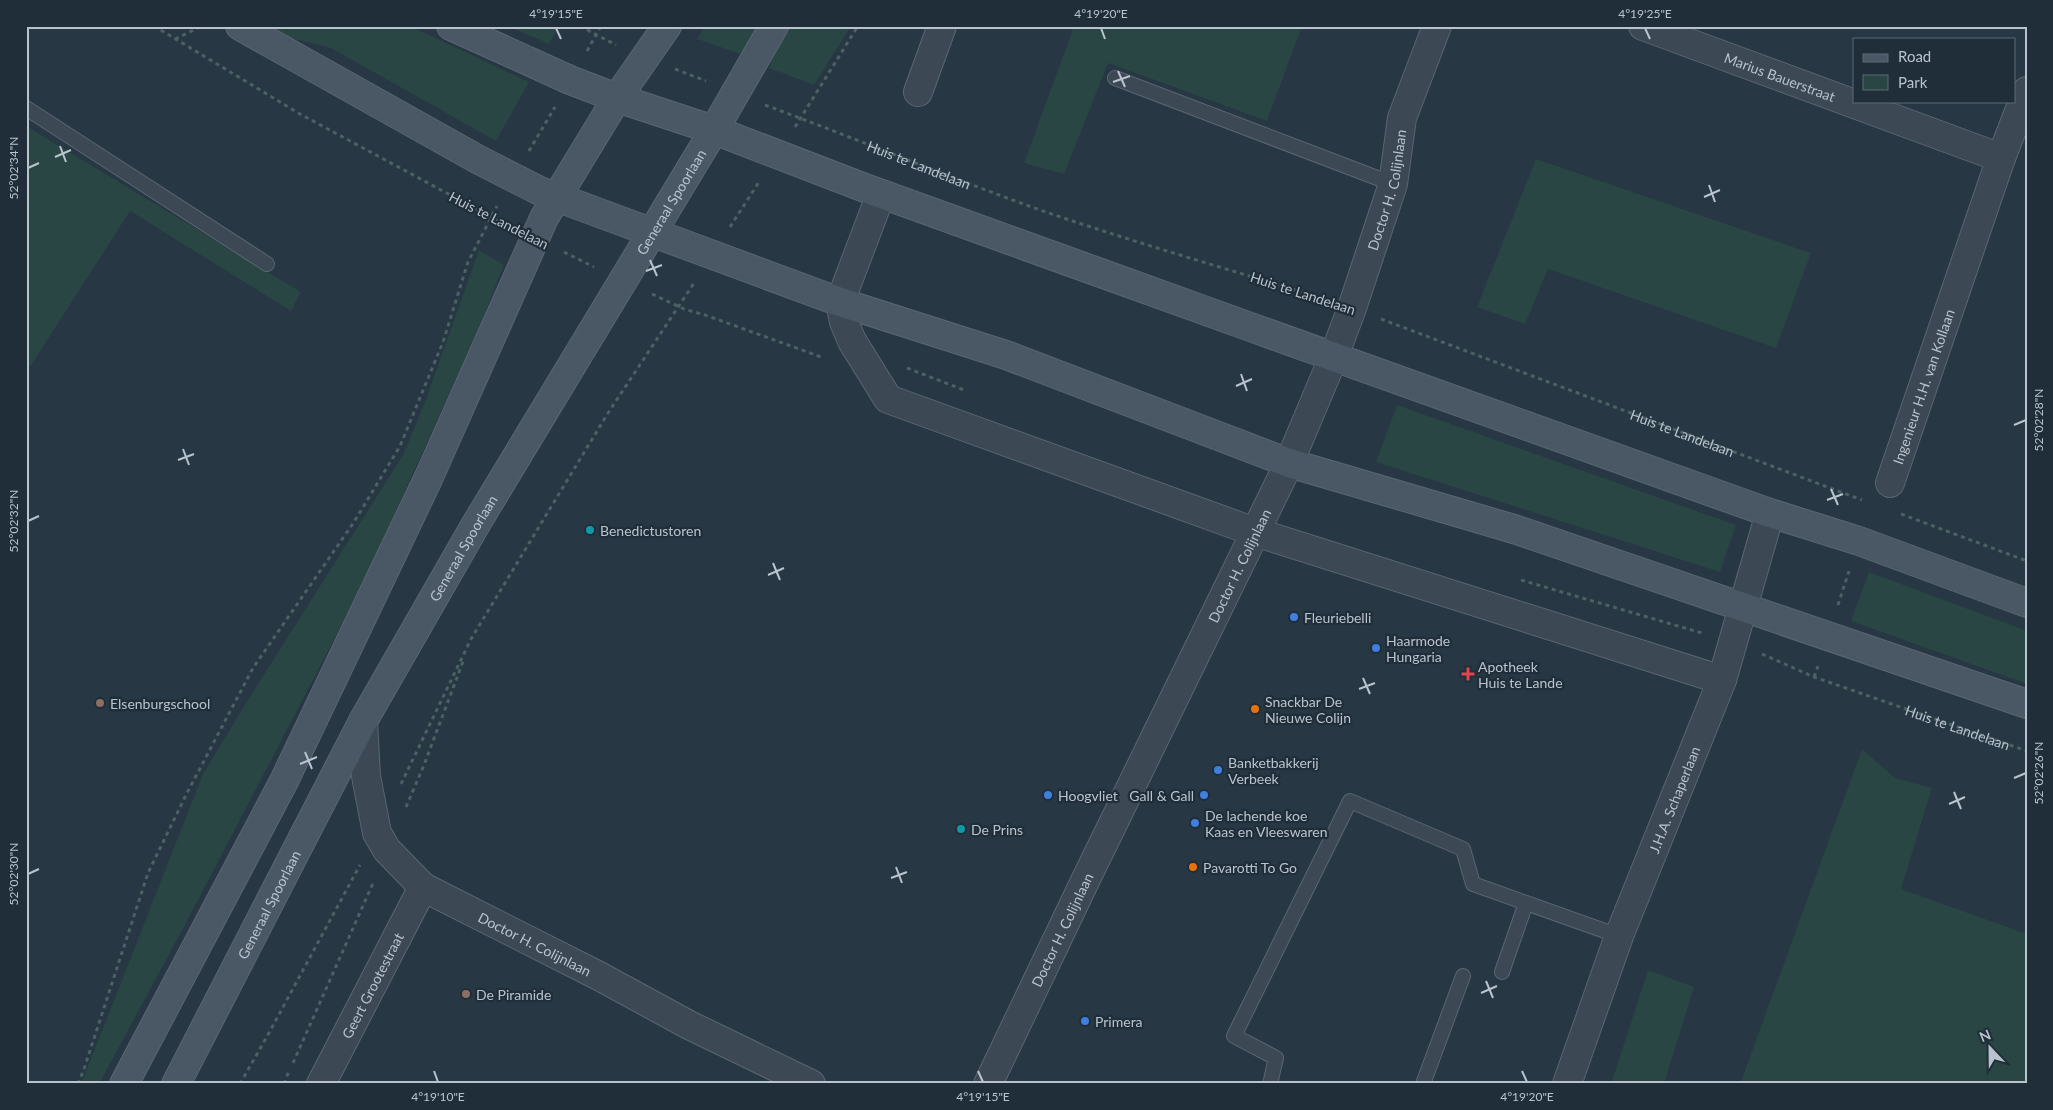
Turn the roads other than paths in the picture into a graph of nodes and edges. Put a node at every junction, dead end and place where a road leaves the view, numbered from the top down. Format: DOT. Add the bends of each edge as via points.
graph roads {
  1 [pos="240,26"];
  2 [pos="451,26"];
  3 [pos="668,26"];
  4 [pos="774,26"];
  5 [pos="942,26"];
  6 [pos="1436,26"];
  7 [pos="1643,26"];
  8 [pos="1115,78"];
  9 [pos="2027,91"];
  10 [pos="918,92"];
  11 [pos="617,98"];
  12 [pos="26,108"];
  13 [pos="714,130"];
  14 [pos="2001,158"];
  15 [pos="1393,184"];
  16 [pos="881,194"];
  17 [pos="556,197"];
  18 [pos="652,233"];
  19 [pos="267,264"];
  20 [pos="840,302"];
  21 [pos="1334,356"];
  22 [pos="1289,463"];
  23 [pos="1890,483"];
  24 [pos="1770,512"];
  25 [pos="1255,532"];
  26 [pos="2027,603"];
  27 [pos="1743,607"];
  28 [pos="1722,680"];
  29 [pos="2027,704"];
  30 [pos="363,720"];
  31 [pos="423,887"];
  32 [pos="1526,903"];
  33 [pos="1619,936"];
  34 [pos="1502,972"];
  35 [pos="1463,976"];
  36 [pos="124,1084"];
  37 [pos="176,1084"];
  38 [pos="321,1084"];
  39 [pos="811,1084"];
  40 [pos="988,1084"];
  41 [pos="1270,1084"];
  42 [pos="1423,1084"];
  43 [pos="1567,1084"];
  1 -- 17 [label="street" via="513,178"];
  2 -- 11 [label="street"];
  3 -- 11 [label="street"];
  4 -- 13 [label="street, Generaal Spoorlaan"];
  5 -- 10 [label="street"];
  6 -- 15 [label="street, Doctor H. Colijnlaan" via="1402,118"];
  7 -- 14 [label="street, Marius Bauerstraat"];
  8 -- 15 [label="lane"];
  9 -- 14 [label="street, Ingenieur H.H. van Kollaan"];
  11 -- 13 [label="street"];
  11 -- 17 [label="street"];
  12 -- 19 [label="lane"];
  13 -- 16 [label="street"];
  13 -- 18 [label="street, Generaal Spoorlaan"];
  14 -- 23 [label="street, Ingenieur H.H. van Kollaan"];
  15 -- 21 [label="street, Doctor H. Colijnlaan"];
  16 -- 20 [label="street"];
  16 -- 21 [label="street"];
  17 -- 18 [label="street"];
  17 -- 36 [label="street" via="428,479 284,781"];
  18 -- 20 [label="street"];
  18 -- 30 [label="street, Generaal Spoorlaan" via="476,524"];
  20 -- 22 [label="street" via="1006,355"];
  20 -- 25 [label="street" via="847,330 888,399"];
  21 -- 22 [label="street, Doctor H. Colijnlaan"];
  21 -- 24 [label="street"];
  22 -- 25 [label="street, Doctor H. Colijnlaan"];
  22 -- 27 [label="street" via="1514,529"];
  24 -- 26 [label="street"];
  24 -- 27 [label="street, J.H.A. Schaperlaan"];
  25 -- 28 [label="street"];
  25 -- 40 [label="street, Doctor H. Colijnlaan"];
  27 -- 28 [label="street, J.H.A. Schaperlaan"];
  27 -- 29 [label="street"];
  28 -- 33 [label="street, J.H.A. Schaperlaan"];
  30 -- 31 [label="street, Doctor H. Colijnlaan" via="366,776 377,833 387,850"];
  30 -- 37 [label="street, Generaal Spoorlaan"];
  31 -- 38 [label="street, Geert Grootestraat"];
  31 -- 39 [label="street, Doctor H. Colijnlaan" via="689,1025"];
  32 -- 33 [label="lane"];
  32 -- 34 [label="lane"];
  32 -- 41 [label="lane" via="1473,884 1463,849 1350,801 1234,1036 1276,1058"];
  33 -- 43 [label="street, J.H.A. Schaperlaan"];
  35 -- 42 [label="lane"];
}
